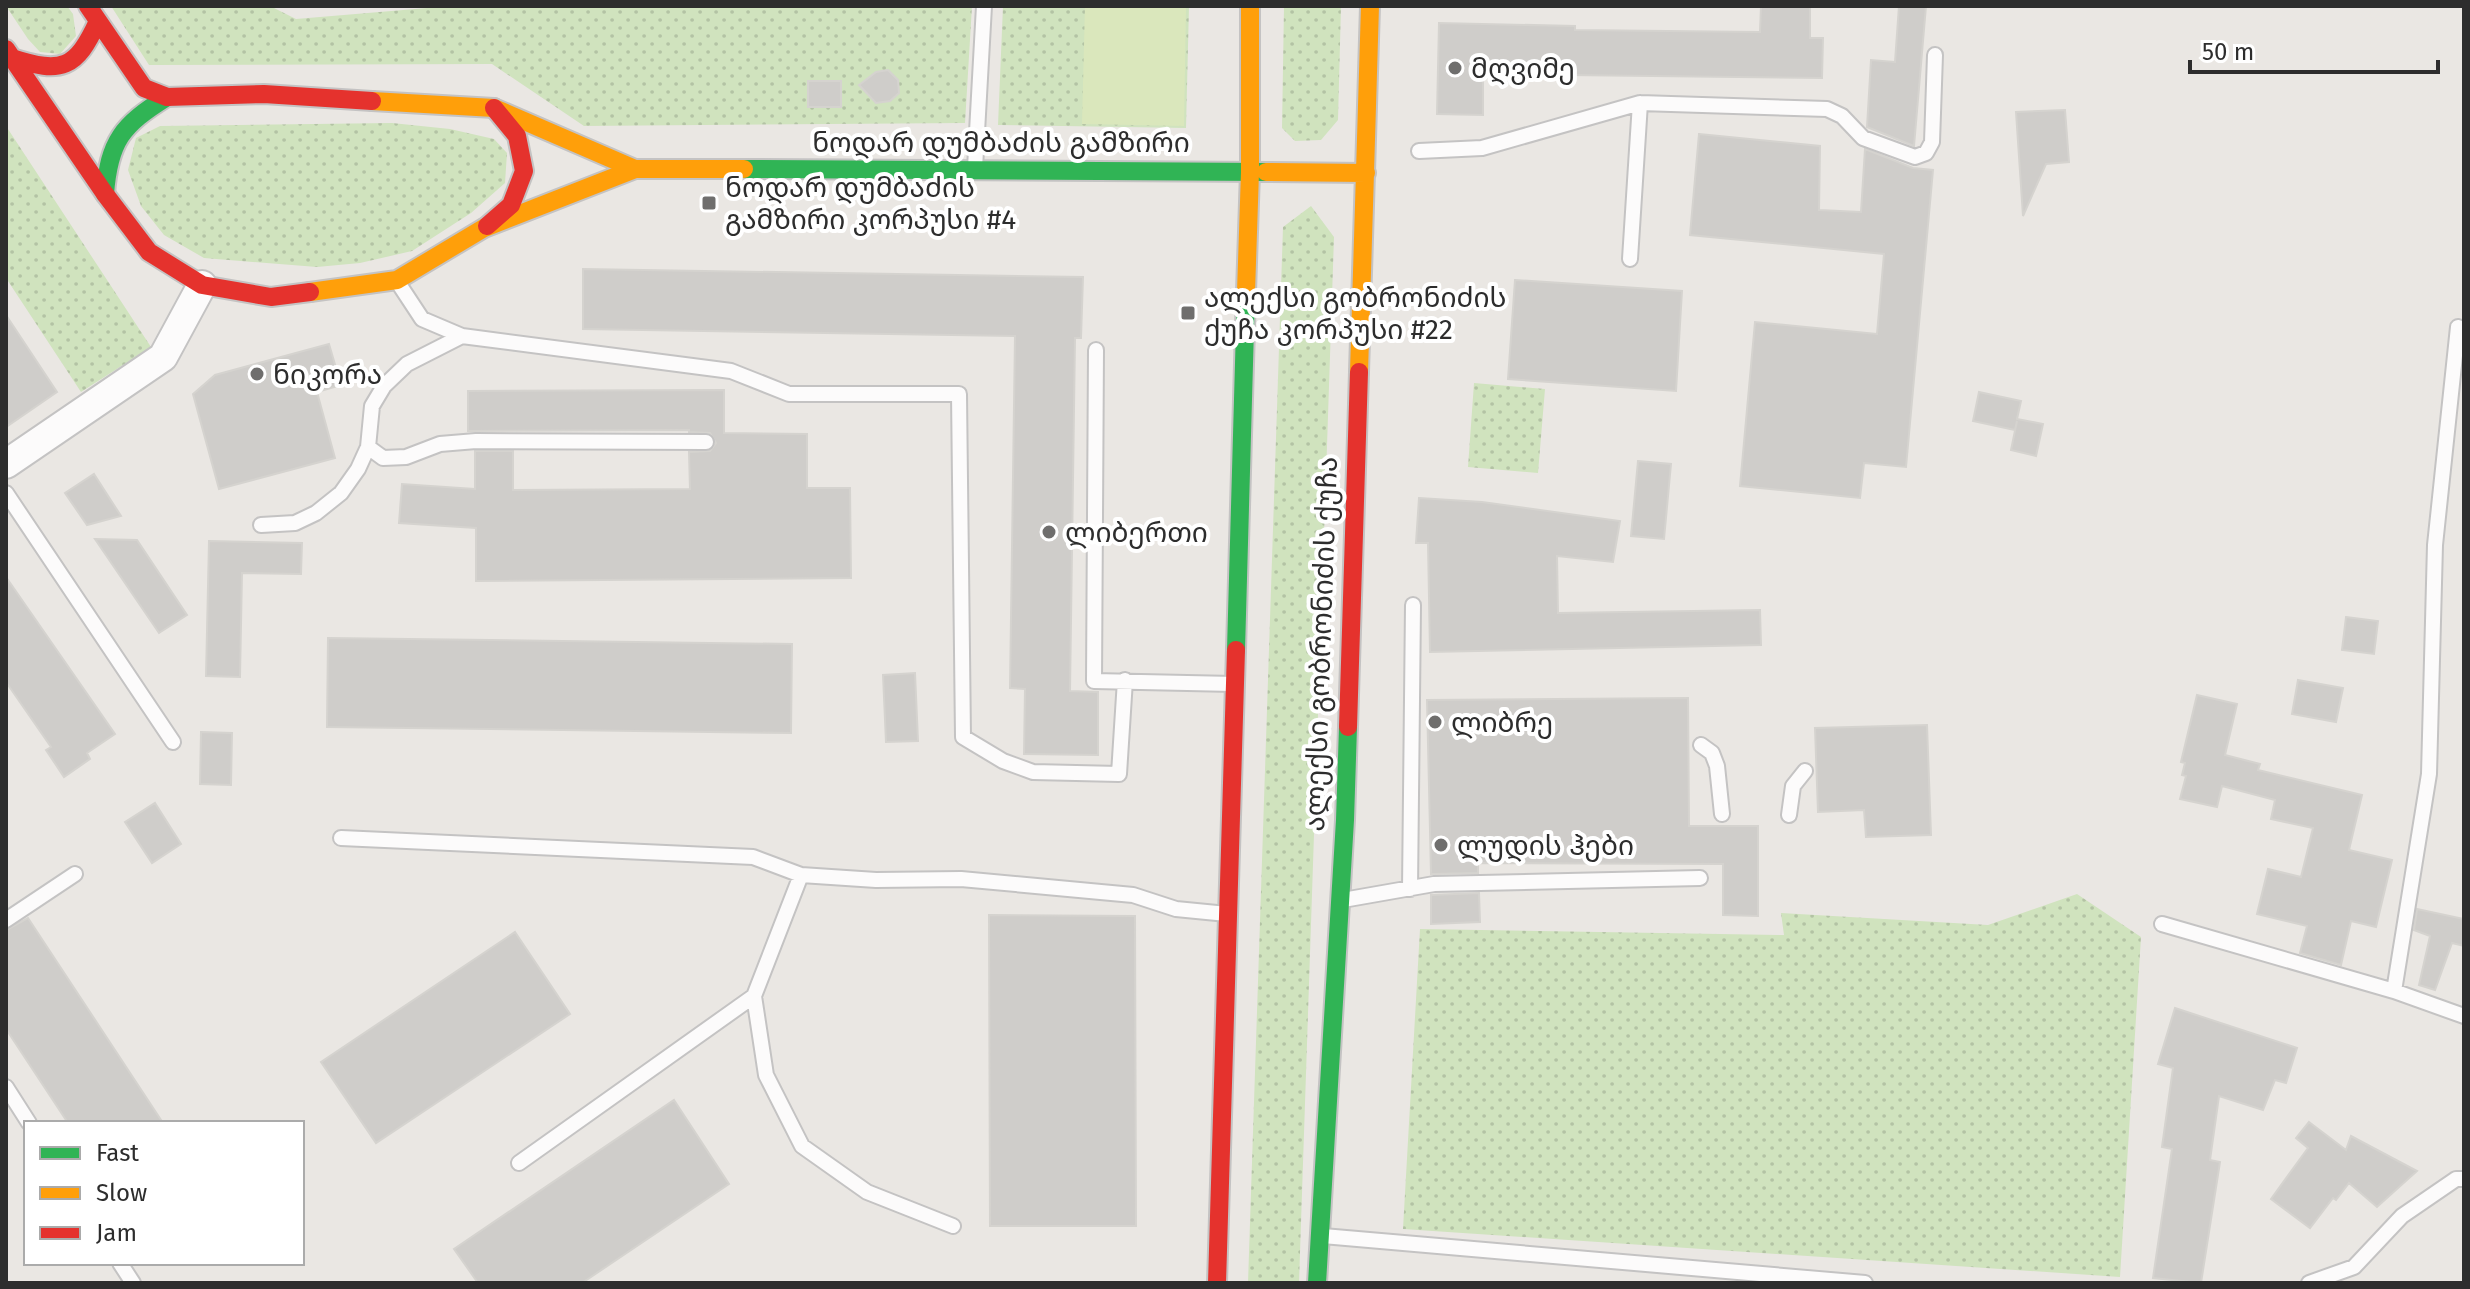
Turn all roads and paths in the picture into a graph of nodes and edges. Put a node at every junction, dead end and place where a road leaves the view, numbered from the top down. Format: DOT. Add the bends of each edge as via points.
graph roads {
  1 [pos="984,6"];
  2 [pos="1250,6"];
  3 [pos="1370,6"];
  4 [pos="93,14"];
  5 [pos="9,53"];
  6 [pos="1935,55"];
  7 [pos="167,97"];
  8 [pos="1640,103"];
  9 [pos="494,108"];
  10 [pos="1419,151"];
  11 [pos="635,169"];
  12 [pos="975,169"];
  13 [pos="1250,172"];
  14 [pos="1366,173"];
  15 [pos="105,194"];
  16 [pos="484,228"];
  17 [pos="1630,259"];
  18 [pos="397,280"];
  19 [pos="202,285"];
  20 [pos="2458,327"];
  21 [pos="462,336"];
  22 [pos="1096,350"];
  23 [pos="706,442"];
  24 [pos="368,447"];
  25 [pos="6,464"];
  26 [pos="6,493"];
  27 [pos="261,525"];
  28 [pos="1413,605"];
  29 [pos="1125,680"];
  30 [pos="1234,684"];
  31 [pos="173,742"];
  32 [pos="1701,745"];
  33 [pos="1805,771"];
  34 [pos="1722,814"];
  35 [pos="1789,815"];
  36 [pos="341,838"];
  37 [pos="75,874"];
  38 [pos="801,875"];
  39 [pos="1700,878"];
  40 [pos="1410,889"];
  41 [pos="1339,900"];
  42 [pos="1228,914"];
  43 [pos="6,920"];
  44 [pos="2162,924"];
  45 [pos="2394,991"];
  46 [pos="754,996"];
  47 [pos="2464,1016"];
  48 [pos="6,1087"];
  49 [pos="28,1121"];
  50 [pos="519,1163"];
  51 [pos="2464,1179"];
  52 [pos="953,1226"];
  53 [pos="1318,1235"];
  54 [pos="121,1265"];
  55 [pos="133,1283"];
  56 [pos="1217,1283"];
  57 [pos="1317,1283"];
  58 [pos="1865,1283"];
  59 [pos="2309,1283"];
  1 -- 12 [label="lane"];
  2 -- 13 [label="main road"];
  3 -- 14 [label="main road, ალექსი გობრონიძის ქუჩა"];
  4 -- 5 [label="main road" via="87,47 74,63 47,69"];
  4 -- 7 [label="main road" via="144,88"];
  5 -- 15 [label="main road, ნოდარ დუმბაძის გამზირი"];
  6 -- 8 [label="lane" via="1932,142 1926,153 1915,157 1863,138 1827,109"];
  7 -- 9 [label="main road, ნოდარ დუმბაძის გამზირი" via="264,94"];
  7 -- 15 [label="main road" via="133,118 118,135 106,163"];
  8 -- 10 [label="lane" via="1482,148"];
  8 -- 17 [label="lane"];
  9 -- 11 [label="main road, ნოდარ დუმბაძის გამზირი"];
  9 -- 16 [label="main road" via="517,136 524,171 511,205"];
  11 -- 12 [label="main road, ნოდარ დუმბაძის გამზირი"];
  11 -- 16 [label="main road, ნოდარ დუმბაძის გამზირი"];
  12 -- 13 [label="main road, ნოდარ დუმბაძის გამზირი"];
  13 -- 14 [label="main road, ნოდარ დუმბაძის გამზირი"];
  13 -- 30 [label="main road"];
  14 -- 41 [label="main road, ალექსი გობრონიძის ქუჩა"];
  15 -- 19 [label="main road, ნოდარ დუმბაძის გამზირი" via="149,252"];
  16 -- 18 [label="main road, ნოდარ დუმბაძის გამზირი"];
  18 -- 19 [label="main road, ნოდარ დუმბაძის გამზირი" via="271,297"];
  18 -- 21 [label="lane" via="422,319"];
  19 -- 25 [label="street" via="163,357"];
  20 -- 45 [label="lane" via="2435,545 2429,774"];
  21 -- 24 [label="lane" via="407,364 384,386 372,406"];
  21 -- 29 [label="lane" via="731,371 789,394 959,394 963,737 1033,772 1119,774"];
  22 -- 29 [label="lane" via="1094,681"];
  23 -- 24 [label="lane" via="476,441 383,458"];
  24 -- 27 [label="lane" via="341,493 316,513 295,523"];
  26 -- 31 [label="lane"];
  28 -- 40 [label="lane"];
  29 -- 30 [label="lane"];
  30 -- 42 [label="main road"];
  32 -- 34 [label="lane" via="1717,766"];
  33 -- 35 [label="lane" via="1793,786"];
  36 -- 38 [label="lane" via="753,857"];
  37 -- 43 [label="lane"];
  38 -- 42 [label="lane" via="961,879 1117,893 1176,909"];
  38 -- 46 [label="lane"];
  39 -- 40 [label="lane" via="1434,884"];
  40 -- 41 [label="lane"];
  41 -- 53 [label="main road, ალექსი გობრონიძის ქუჩა"];
  42 -- 56 [label="main road"];
  44 -- 45 [label="lane"];
  45 -- 47 [label="lane"];
  46 -- 50 [label="lane"];
  46 -- 52 [label="lane" via="766,1075 802,1146 867,1192"];
  48 -- 49 [label="lane"];
  51 -- 59 [label="lane" via="2456,1179 2402,1216 2354,1267"];
  53 -- 57 [label="main road, ალექსი გობრონიძის ქუჩა"];
  53 -- 58 [label="lane"];
  54 -- 55 [label="lane"];
}
